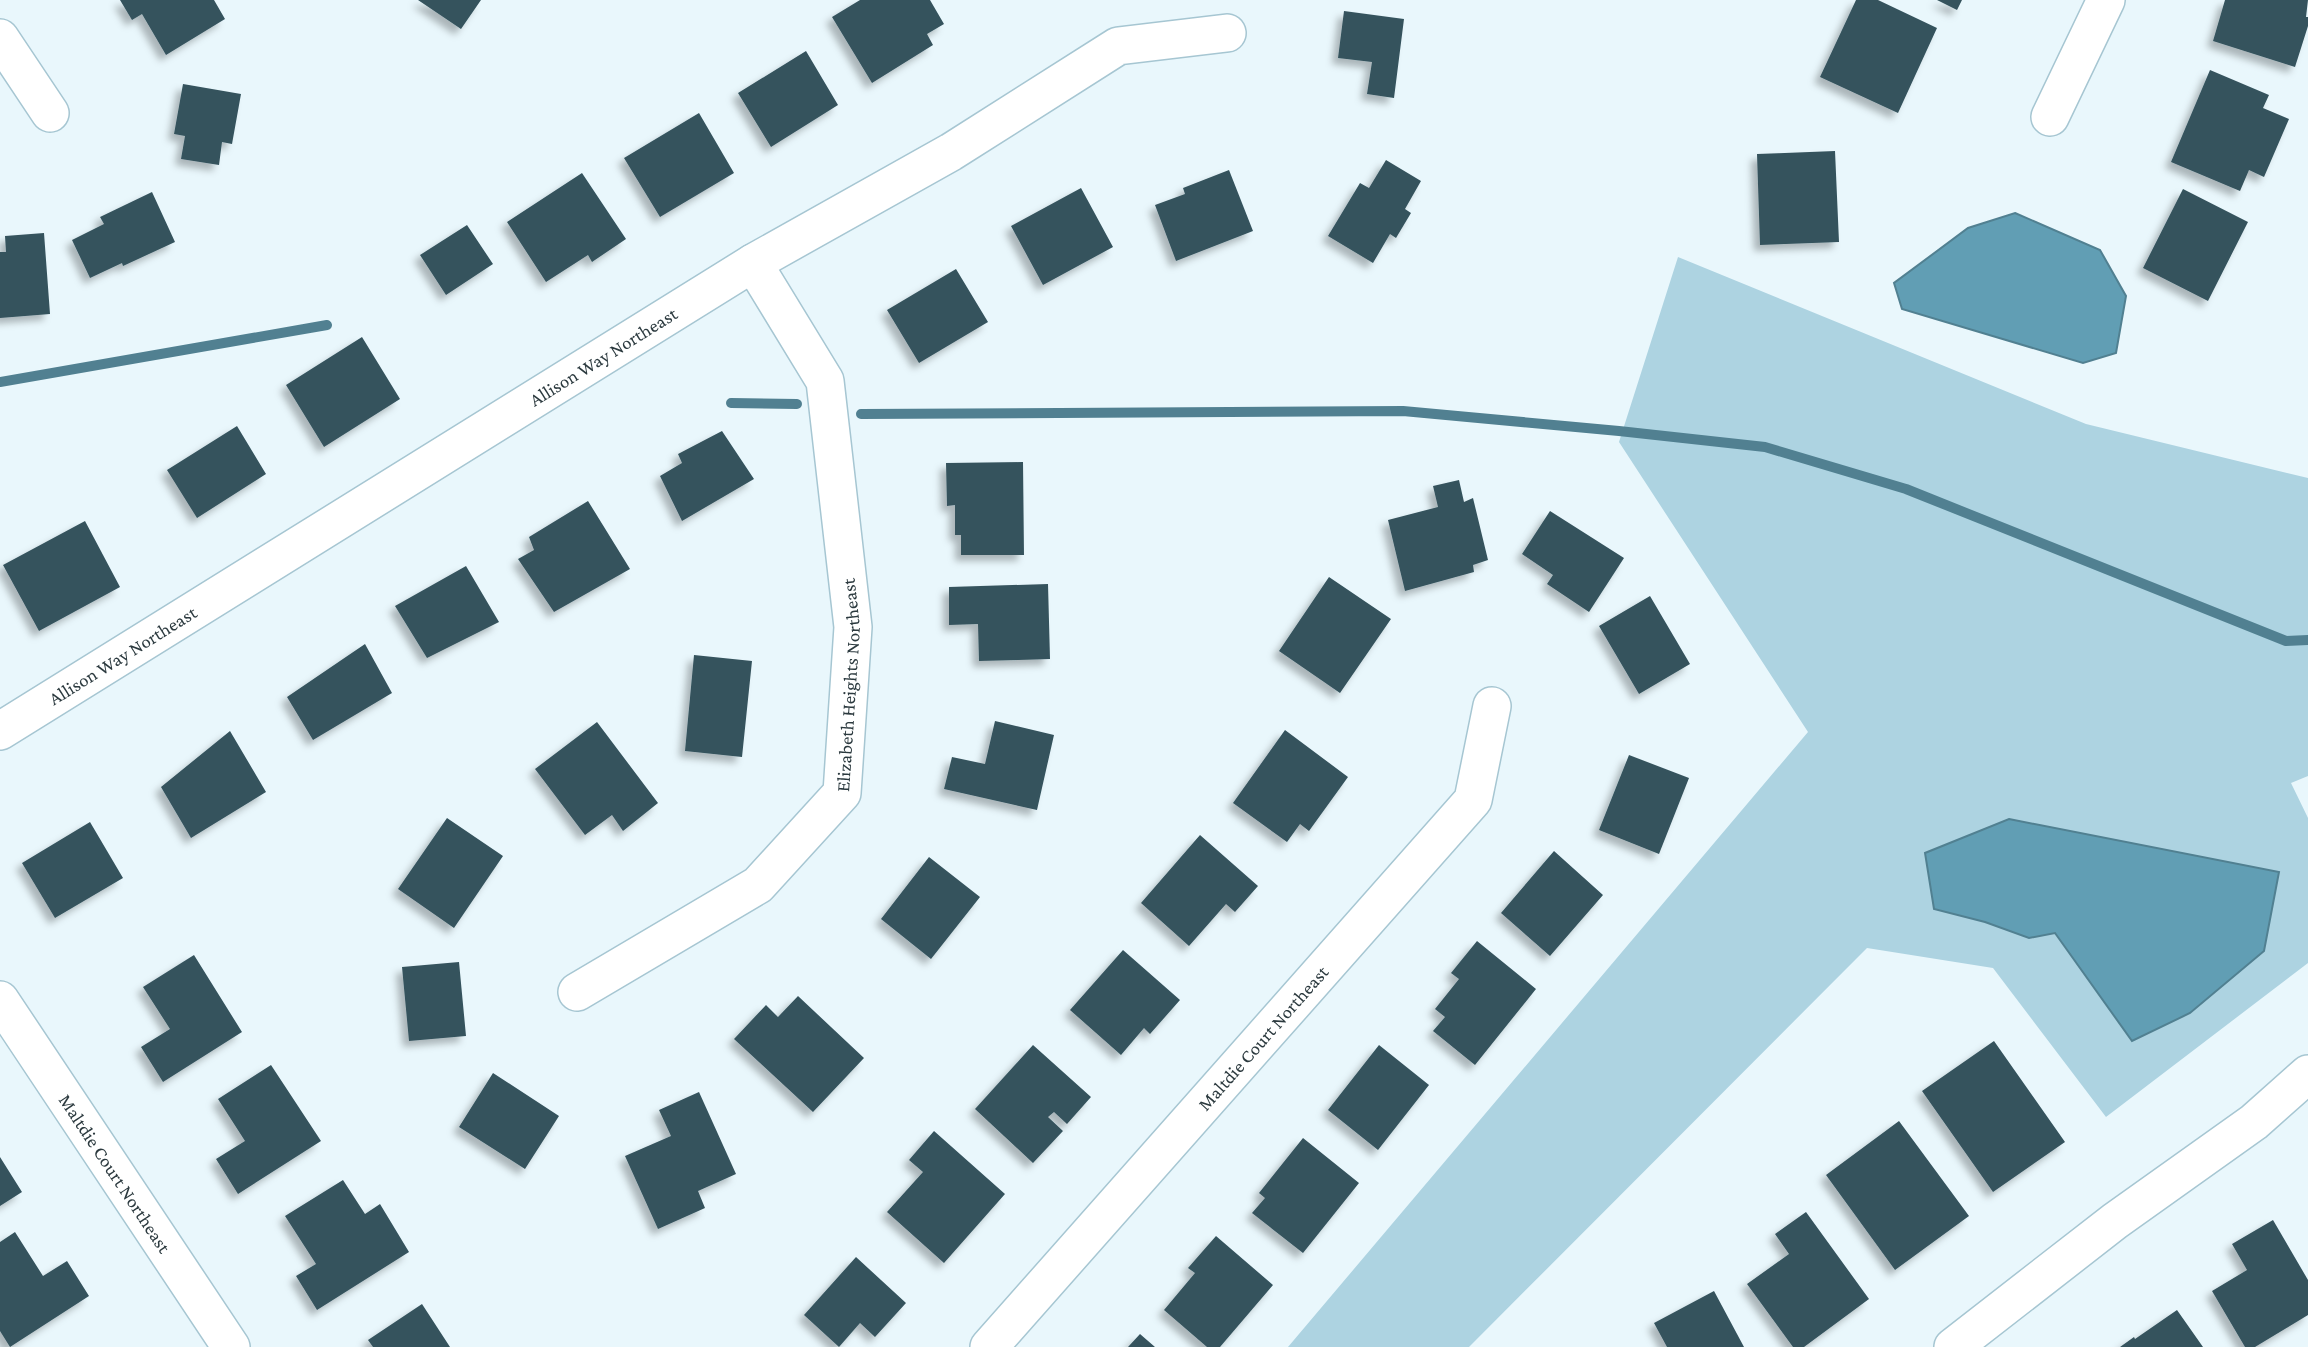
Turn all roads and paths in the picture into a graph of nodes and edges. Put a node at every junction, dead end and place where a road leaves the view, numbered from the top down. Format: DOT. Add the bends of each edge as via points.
graph roads {
  1 [pos="2106,0"];
  2 [pos="1227,33"];
  3 [pos="0,38"];
  4 [pos="50,113"];
  5 [pos="2050,117"];
  6 [pos="752,263"];
  7 [pos="1492,706"];
  8 [pos="0,731"];
  9 [pos="577,992"];
  10 [pos="0,1000"];
  11 [pos="2308,1074"];
  12 [pos="232,1347"];
  13 [pos="989,1347"];
  14 [pos="1953,1347"];
  1 -- 5 [label="street"];
  2 -- 6 [label="street, Allison Way Northeast" via="1118,47 951,152"];
  3 -- 4 [label="street"];
  6 -- 8 [label="street, Allison Way Northeast"];
  6 -- 9 [label="street, Elizabeth Heights Northeast" via="825,381 853,627 842,793 758,885"];
  7 -- 13 [label="street, Maltdie Court Northeast" via="1473,800"];
  10 -- 12 [label="street, Maltdie Court Northeast"];
  11 -- 14 [label="street" via="2254,1122 2115,1221"];
}
